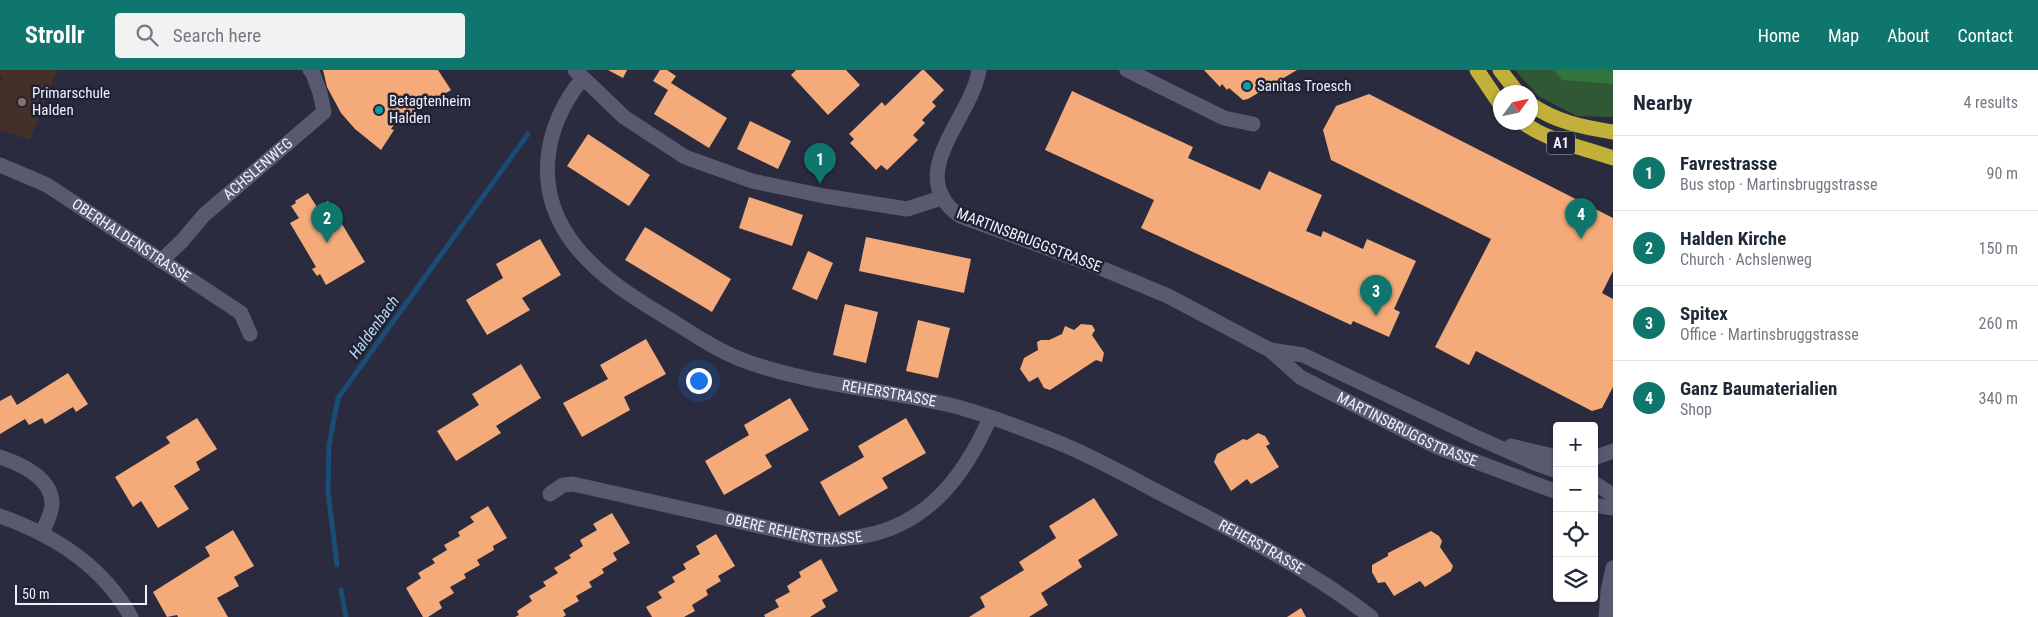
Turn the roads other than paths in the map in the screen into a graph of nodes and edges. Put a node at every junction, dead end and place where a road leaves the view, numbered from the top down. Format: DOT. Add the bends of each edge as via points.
graph roads {
  1 [pos="310,70"];
  2 [pos="979,70"];
  3 [pos="1127,70"];
  4 [pos="1477,70"];
  5 [pos="1500,70"];
  6 [pos="579,74"];
  7 [pos="1512,85"];
  8 [pos="1493,94"];
  9 [pos="1538,109"];
  10 [pos="1253,124"];
  11 [pos="1534,130"];
  12 [pos="1613,132"];
  13 [pos="1610,156"];
  14 [pos="0,164"];
  15 [pos="941,198"];
  16 [pos="161,261"];
  17 [pos="250,334"];
  18 [pos="1270,350"];
  19 [pos="990,418"];
  20 [pos="1478,438"];
  21 [pos="1613,451"];
  22 [pos="1553,456"];
  23 [pos="0,457"];
  24 [pos="1598,457"];
  25 [pos="1553,470"];
  26 [pos="1598,486"];
  27 [pos="1553,490"];
  28 [pos="550,494"];
  29 [pos="1613,495"];
  30 [pos="1598,506"];
  31 [pos="1613,508"];
  32 [pos="0,516"];
  33 [pos="42,534"];
  34 [pos="1613,568"];
  35 [pos="131,617"];
  36 [pos="1371,617"];
  37 [pos="1606,617"];
  1 -- 16 [label="street, ACHSLENWEG" via="324,112 204,215"];
  2 -- 15 [label="street" via="970,99 942,152 937,177"];
  3 -- 10 [label="street" via="1224,118"];
  4 -- 8 [label="highway"];
  5 -- 7 [label="highway"];
  6 -- 15 [label="street, MARTINSBRUGGSTRASSE" via="624,117 685,157 752,181 907,209"];
  6 -- 19 [label="street, REHERSTRASSE" via="558,119 548,151 547,178 555,208 572,241 612,281 640,302 744,360 813,380 948,404"];
  9 -- 12 [label="highway, A1" via="1570,124"];
  11 -- 13 [label="highway, A1" via="1562,143"];
  14 -- 16 [label="street, OBERHALDENSTRASSE" via="47,185"];
  15 -- 18 [label="street, MARTINSBRUGGSTRASSE" via="960,216 1168,296"];
  16 -- 17 [label="street, OBERHALDENSTRASSE" via="241,313"];
  18 -- 20 [label="street, MARTINSBRUGGSTRASSE" via="1303,355"];
  18 -- 27 [label="street, MARTINSBRUGGSTRASSE" via="1300,378 1437,447"];
  19 -- 28 [label="street, OBERE REHERSTRASSE" via="969,461 941,497 897,526 864,536 828,541 573,484 563,485"];
  19 -- 36 [label="street, REHERSTRASSE" via="1058,442 1234,529 1319,579"];
  20 -- 22 [label="street, MARTINSBRUGGSTRASSE"];
  20 -- 25 [label="street, MARTINSBRUGGSTRASSE"];
  21 -- 24 [label="street"];
  23 -- 33 [label="street" via="34,473 48,487 52,504"];
  26 -- 29 [label="street"];
  30 -- 31 [label="street"];
  32 -- 33 [label="street"];
  33 -- 35 [label="street" via="70,549 102,576"];
  34 -- 37 [label="street"];
}
